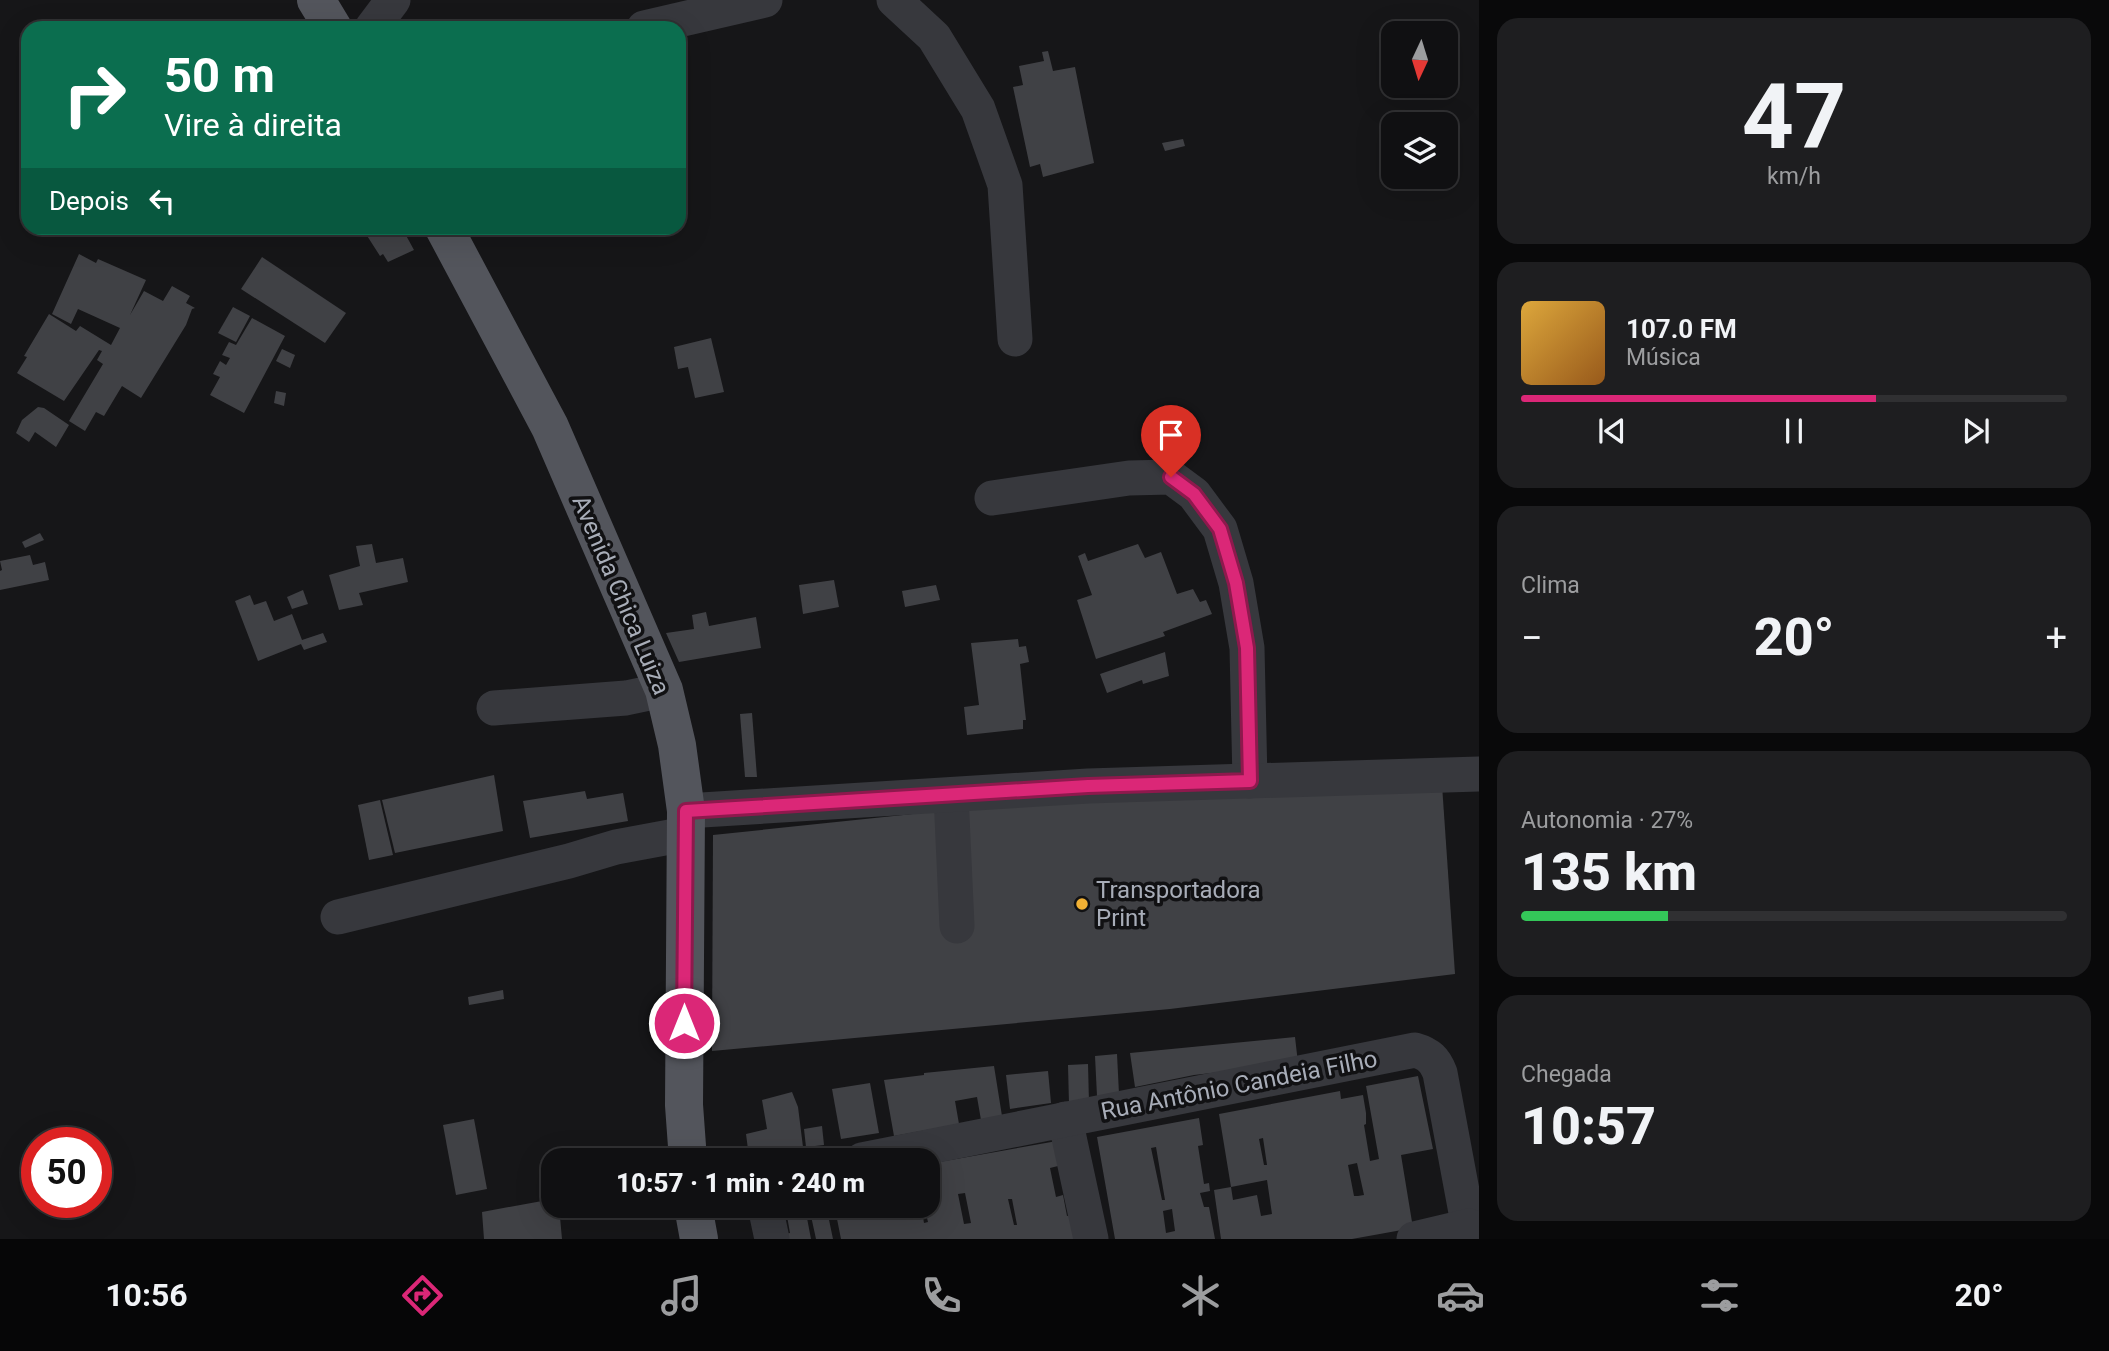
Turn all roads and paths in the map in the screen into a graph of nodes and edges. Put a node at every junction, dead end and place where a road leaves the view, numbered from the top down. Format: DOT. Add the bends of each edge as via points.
graph roads {
  1 [pos="316,0"];
  2 [pos="393,0"];
  3 [pos="765,0"];
  4 [pos="894,0"];
  5 [pos="329,21"];
  6 [pos="377,21"];
  7 [pos="674,21"];
  8 [pos="448,235"];
  9 [pos="1015,338"];
  10 [pos="992,498"];
  11 [pos="664,690"];
  12 [pos="494,708"];
  13 [pos="1479,774"];
  14 [pos="1250,781"];
  15 [pos="951,795"];
  16 [pos="686,823"];
  17 [pos="338,918"];
  18 [pos="957,926"];
  19 [pos="1065,1119"];
  20 [pos="687,1148"];
  21 [pos="921,1148"];
  22 [pos="695,1218"];
  23 [pos="768,1218"];
  24 [pos="1470,1232"];
  25 [pos="699,1239"];
  26 [pos="772,1239"];
  27 [pos="1091,1239"];
  28 [pos="1414,1239"];
  1 -- 5 [label="main road"];
  2 -- 6 [label="street"];
  3 -- 7 [label="street"];
  4 -- 9 [label="street" via="934,37 978,109 1005,185"];
  8 -- 11 [label="main road, Avenida Chica Luiza" via="550,427"];
  10 -- 14 [label="street" via="1129,478 1171,477 1194,494 1220,529 1236,583 1247,648"];
  11 -- 12 [label="street" via="626,698"];
  11 -- 16 [label="main road, Avenida Chica Luiza" via="677,745"];
  13 -- 14 [label="street"];
  14 -- 15 [label="street"];
  15 -- 16 [label="street"];
  15 -- 18 [label="street"];
  16 -- 17 [label="street" via="569,861"];
  16 -- 20 [label="main road, Avenida Chica Luiza"];
  19 -- 21 [label="street, Rua Antônio Candeia Filho"];
  19 -- 24 [label="street, Rua Antônio Candeia Filho" via="1415,1050 1435,1061 1440,1073"];
  19 -- 27 [label="street"];
  22 -- 25 [label="main road"];
  23 -- 26 [label="street"];
  24 -- 28 [label="street"];
}
